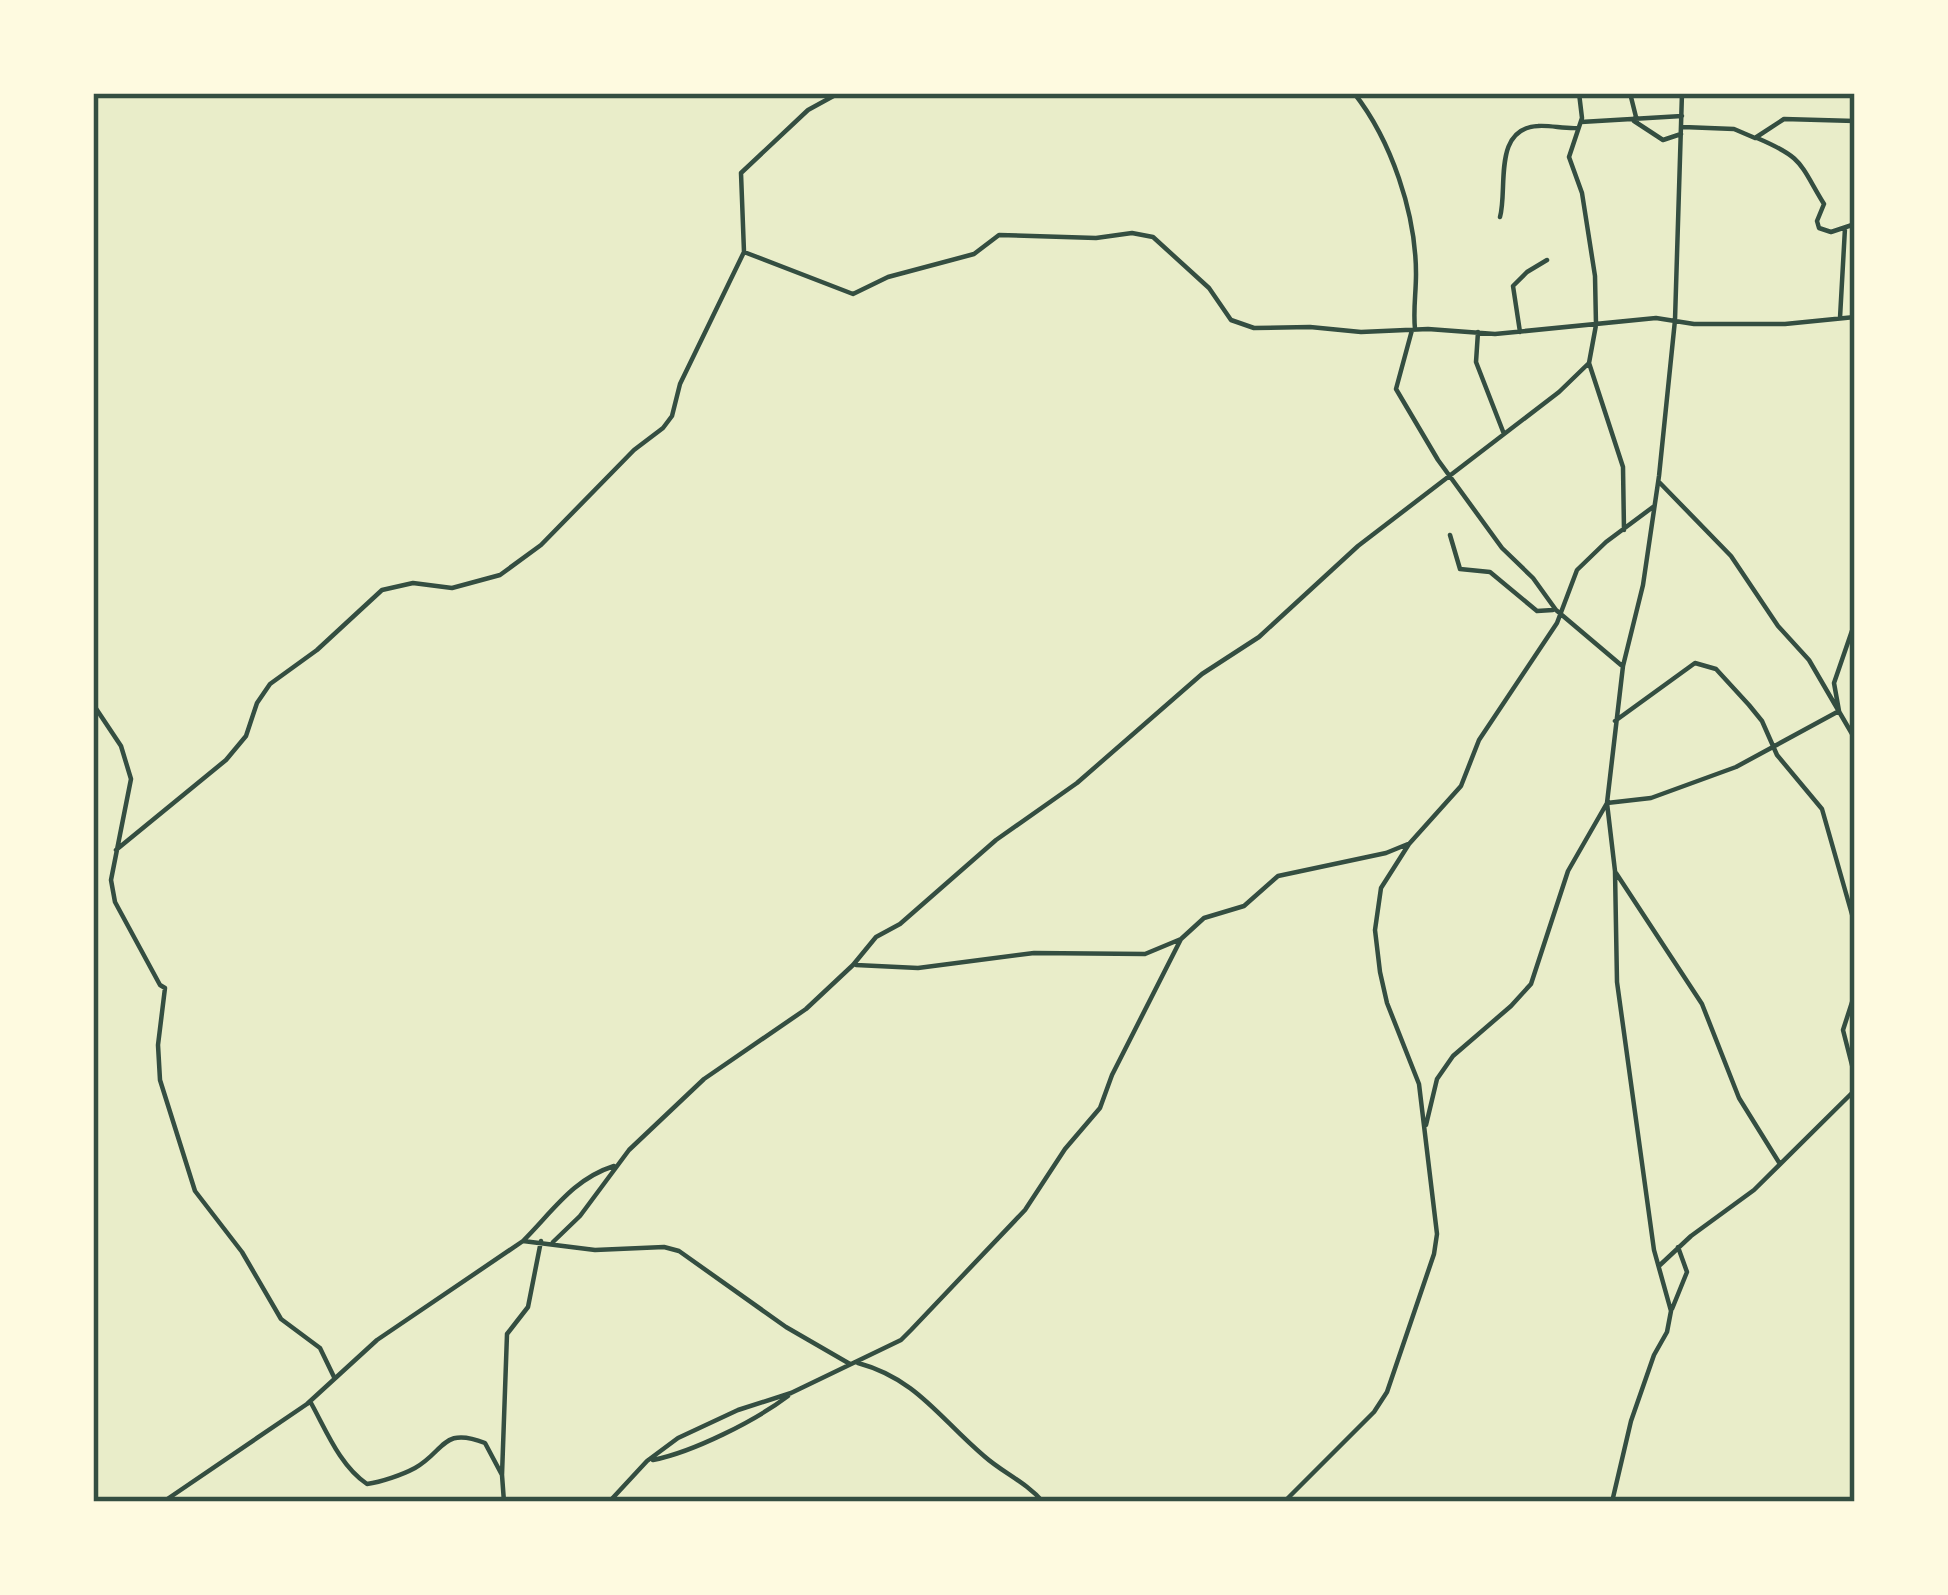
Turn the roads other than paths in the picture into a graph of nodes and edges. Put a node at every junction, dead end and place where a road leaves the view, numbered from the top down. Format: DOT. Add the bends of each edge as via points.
graph roads {
  1 [pos="839,93"];
  2 [pos="1354,93"];
  3 [pos="1579,93"];
  4 [pos="1630,93"];
  5 [pos="1682,93"];
  6 [pos="1682,116"];
  7 [pos="1635,121"];
  8 [pos="1855,121"];
  9 [pos="1580,125"];
  10 [pos="1683,130"];
  11 [pos="1757,138"];
  12 [pos="1500,217"];
  13 [pos="1855,224"];
  14 [pos="1845,228"];
  15 [pos="744,252"];
  16 [pos="1547,260"];
  17 [pos="1855,317"];
  18 [pos="1840,318"];
  19 [pos="1675,320"];
  20 [pos="1596,325"];
  21 [pos="1414,330"];
  22 [pos="1478,332"];
  23 [pos="1520,333"];
  24 [pos="1588,363"];
  25 [pos="1504,434"];
  26 [pos="1449,475"];
  27 [pos="1659,476"];
  28 [pos="1653,507"];
  29 [pos="1624,530"];
  30 [pos="1450,535"];
  31 [pos="1558,612"];
  32 [pos="1855,622"];
  33 [pos="1622,666"];
  34 [pos="93,704"];
  35 [pos="1839,711"];
  36 [pos="1615,721"];
  37 [pos="1855,739"];
  38 [pos="1774,748"];
  39 [pos="1607,803"];
  40 [pos="1409,844"];
  41 [pos="116,850"];
  42 [pos="1615,871"];
  43 [pos="1855,925"];
  44 [pos="1181,939"];
  45 [pos="853,965"];
  46 [pos="1855,993"];
  47 [pos="1855,1077"];
  48 [pos="1855,1090"];
  49 [pos="1424,1128"];
  50 [pos="1780,1164"];
  51 [pos="617,1165"];
  52 [pos="524,1241"];
  53 [pos="541,1241"];
  54 [pos="553,1242"];
  55 [pos="1678,1247"];
  56 [pos="1660,1264"];
  57 [pos="1671,1311"];
  58 [pos="852,1363"];
  59 [pos="334,1377"];
  60 [pos="791,1393"];
  61 [pos="310,1401"];
  62 [pos="647,1462"];
  63 [pos="502,1475"];
  64 [pos="163,1502"];
  65 [pos="504,1502"];
  66 [pos="609,1502"];
  67 [pos="1042,1502"];
  68 [pos="1284,1502"];
  69 [pos="1612,1502"];
  1 -- 15 [label="street" via="808,110 741,173"];
  2 -- 21 [label="street" via="1405,189"];
  3 -- 9 [label="street"];
  4 -- 7 [label="street"];
  5 -- 6 [label="street"];
  6 -- 7 [label="street"];
  6 -- 10 [label="street"];
  7 -- 9 [label="street"];
  7 -- 10 [label="street" via="1663,140"];
  8 -- 11 [label="street" via="1784,119"];
  9 -- 12 [label="street" via="1535,126 1513,140 1503,160"];
  9 -- 20 [label="street" via="1569,157 1588,221"];
  10 -- 11 [label="street" via="1734,129"];
  10 -- 19 [label="street"];
  11 -- 14 [label="street" via="1790,152 1807,172 1824,205 1817,226"];
  13 -- 14 [label="street"];
  14 -- 18 [label="street"];
  15 -- 21 [label="street" via="853,294 974,254 999,235 1143,234 1185,264 1242,326"];
  15 -- 41 [label="street" via="663,428 500,575 452,588 413,583 382,590 262,692 246,736 226,760"];
  16 -- 23 [label="street" via="1513,286"];
  17 -- 18 [label="street"];
  18 -- 19 [label="street"];
  19 -- 20 [label="street"];
  19 -- 27 [label="street"];
  20 -- 23 [label="street"];
  20 -- 24 [label="street"];
  21 -- 22 [label="street"];
  21 -- 26 [label="street" via="1396,389"];
  22 -- 23 [label="street"];
  22 -- 25 [label="street" via="1476,362"];
  24 -- 25 [label="street"];
  24 -- 29 [label="street" via="1623,467"];
  25 -- 26 [label="street"];
  26 -- 31 [label="street"];
  26 -- 45 [label="street" via="1078,783 879,934"];
  27 -- 28 [label="street"];
  27 -- 35 [label="street" via="1731,556"];
  28 -- 29 [label="street"];
  28 -- 33 [label="street"];
  29 -- 31 [label="street" via="1577,570"];
  30 -- 31 [label="street" via="1460,569 1490,572 1537,611"];
  31 -- 33 [label="street"];
  31 -- 40 [label="street" via="1479,740 1457,793"];
  32 -- 35 [label="street" via="1834,683"];
  33 -- 36 [label="street"];
  34 -- 41 [label="street" via="122,746 131,779"];
  35 -- 37 [label="street"];
  35 -- 38 [label="street"];
  36 -- 38 [label="street" via="1700,662 1749,705"];
  36 -- 39 [label="street"];
  38 -- 39 [label="street" via="1667,794"];
  38 -- 43 [label="street" via="1822,809"];
  39 -- 42 [label="street"];
  39 -- 49 [label="street" via="1568,871 1531,983 1453,1056"];
  40 -- 44 [label="street" via="1278,876 1244,906 1204,918"];
  40 -- 49 [label="street" via="1381,888 1375,929 1387,1003 1417,1078"];
  41 -- 59 [label="street" via="115,902 165,988 160,1080 195,1191 280,1318 320,1348"];
  42 -- 50 [label="street" via="1702,1004 1739,1098"];
  42 -- 56 [label="street" via="1617,982"];
  44 -- 45 [label="street" via="1144,954"];
  44 -- 58 [label="street" via="1104,1101 1025,1210 901,1340"];
  45 -- 51 [label="street" via="785,1025 704,1079"];
  46 -- 47 [label="street" via="1843,1030"];
  48 -- 50 [label="street"];
  49 -- 68 [label="street" via="1436,1244 1397,1373 1374,1412"];
  50 -- 55 [label="street"];
  51 -- 52 [label="street" via="572,1187"];
  51 -- 54 [label="street"];
  52 -- 53 [label="street"];
  52 -- 59 [label="street"];
  53 -- 54 [label="street"];
  53 -- 63 [label="street" via="528,1307 507,1334"];
  54 -- 58 [label="street" via="679,1251"];
  55 -- 56 [label="street"];
  55 -- 57 [label="street" via="1687,1272"];
  56 -- 57 [label="street"];
  57 -- 69 [label="street"];
  58 -- 60 [label="street"];
  58 -- 67 [label="street" via="907,1382"];
  59 -- 61 [label="street"];
  60 -- 62 [label="street"];
  60 -- 62 [label="street" via="678,1438"];
  61 -- 63 [label="street" via="367,1484 416,1468 459,1437 487,1444"];
  61 -- 64 [label="street"];
  62 -- 66 [label="street"];
  63 -- 65 [label="street"];
}
